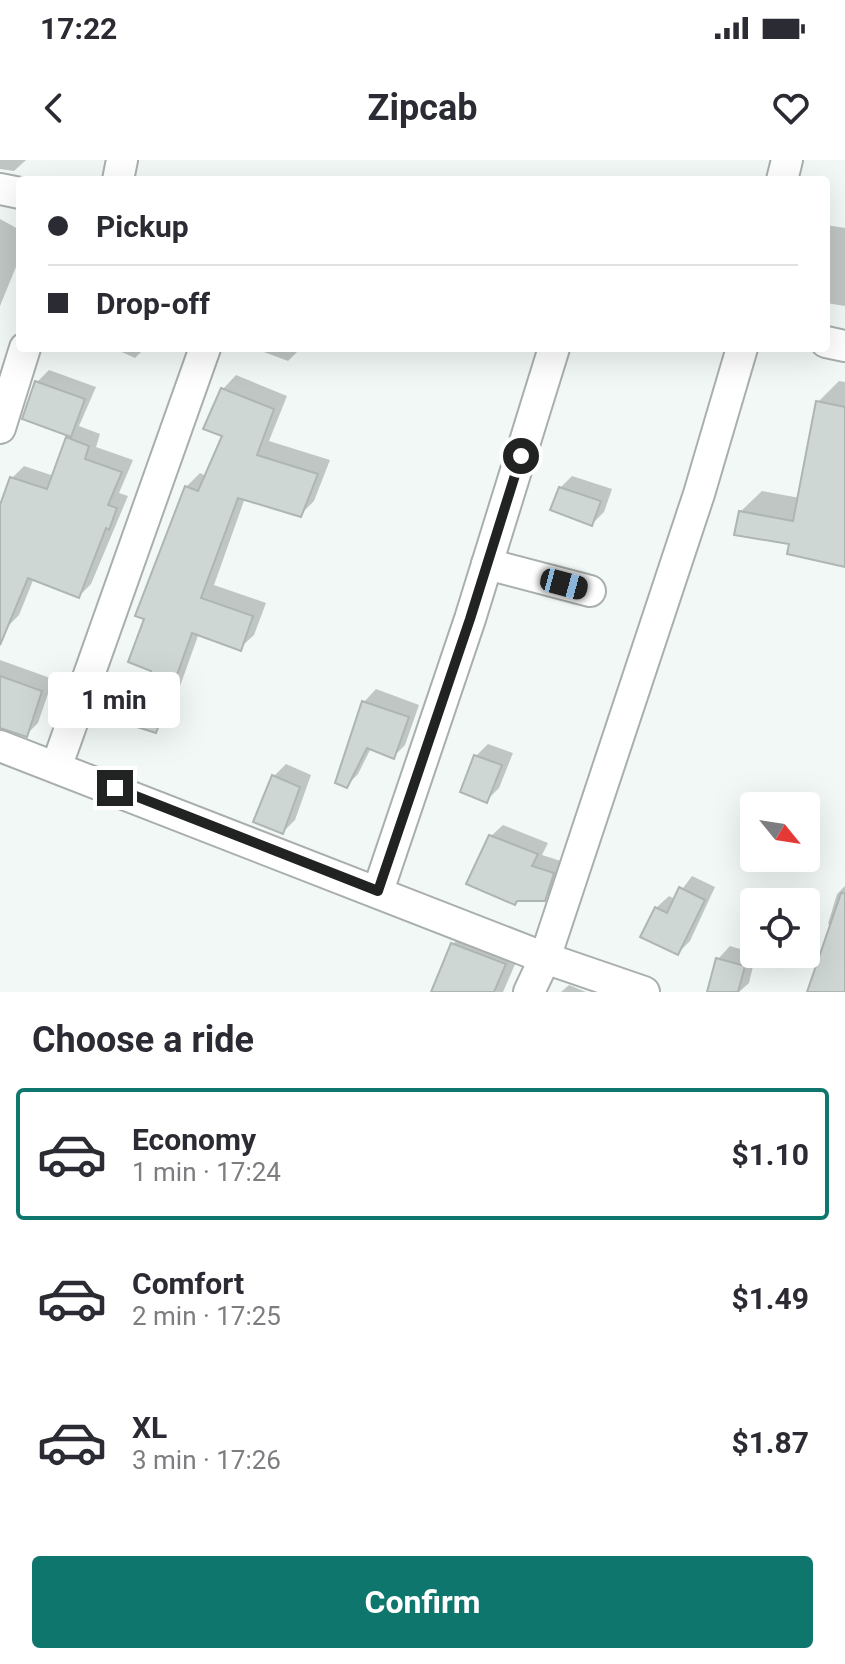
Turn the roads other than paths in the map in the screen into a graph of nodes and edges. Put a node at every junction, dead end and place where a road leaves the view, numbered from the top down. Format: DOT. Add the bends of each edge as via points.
graph roads {
  1 [pos="24,352"];
  2 [pos="204,352"];
  3 [pos="553,352"];
  4 [pos="741,352"];
  5 [pos="0,428"];
  6 [pos="487,564"];
  7 [pos="590,591"];
  8 [pos="0,746"];
  9 [pos="57,765"];
  10 [pos="378,891"];
  11 [pos="545,958"];
  12 [pos="529,992"];
  13 [pos="644,992"];
  1 -- 5 [label="street"];
  2 -- 9 [label="street"];
  3 -- 6 [label="street"];
  4 -- 11 [label="street"];
  6 -- 7 [label="street"];
  6 -- 10 [label="street"];
  8 -- 9 [label="street"];
  9 -- 10 [label="street"];
  10 -- 11 [label="street"];
  11 -- 12 [label="street"];
  11 -- 13 [label="street"];
}
